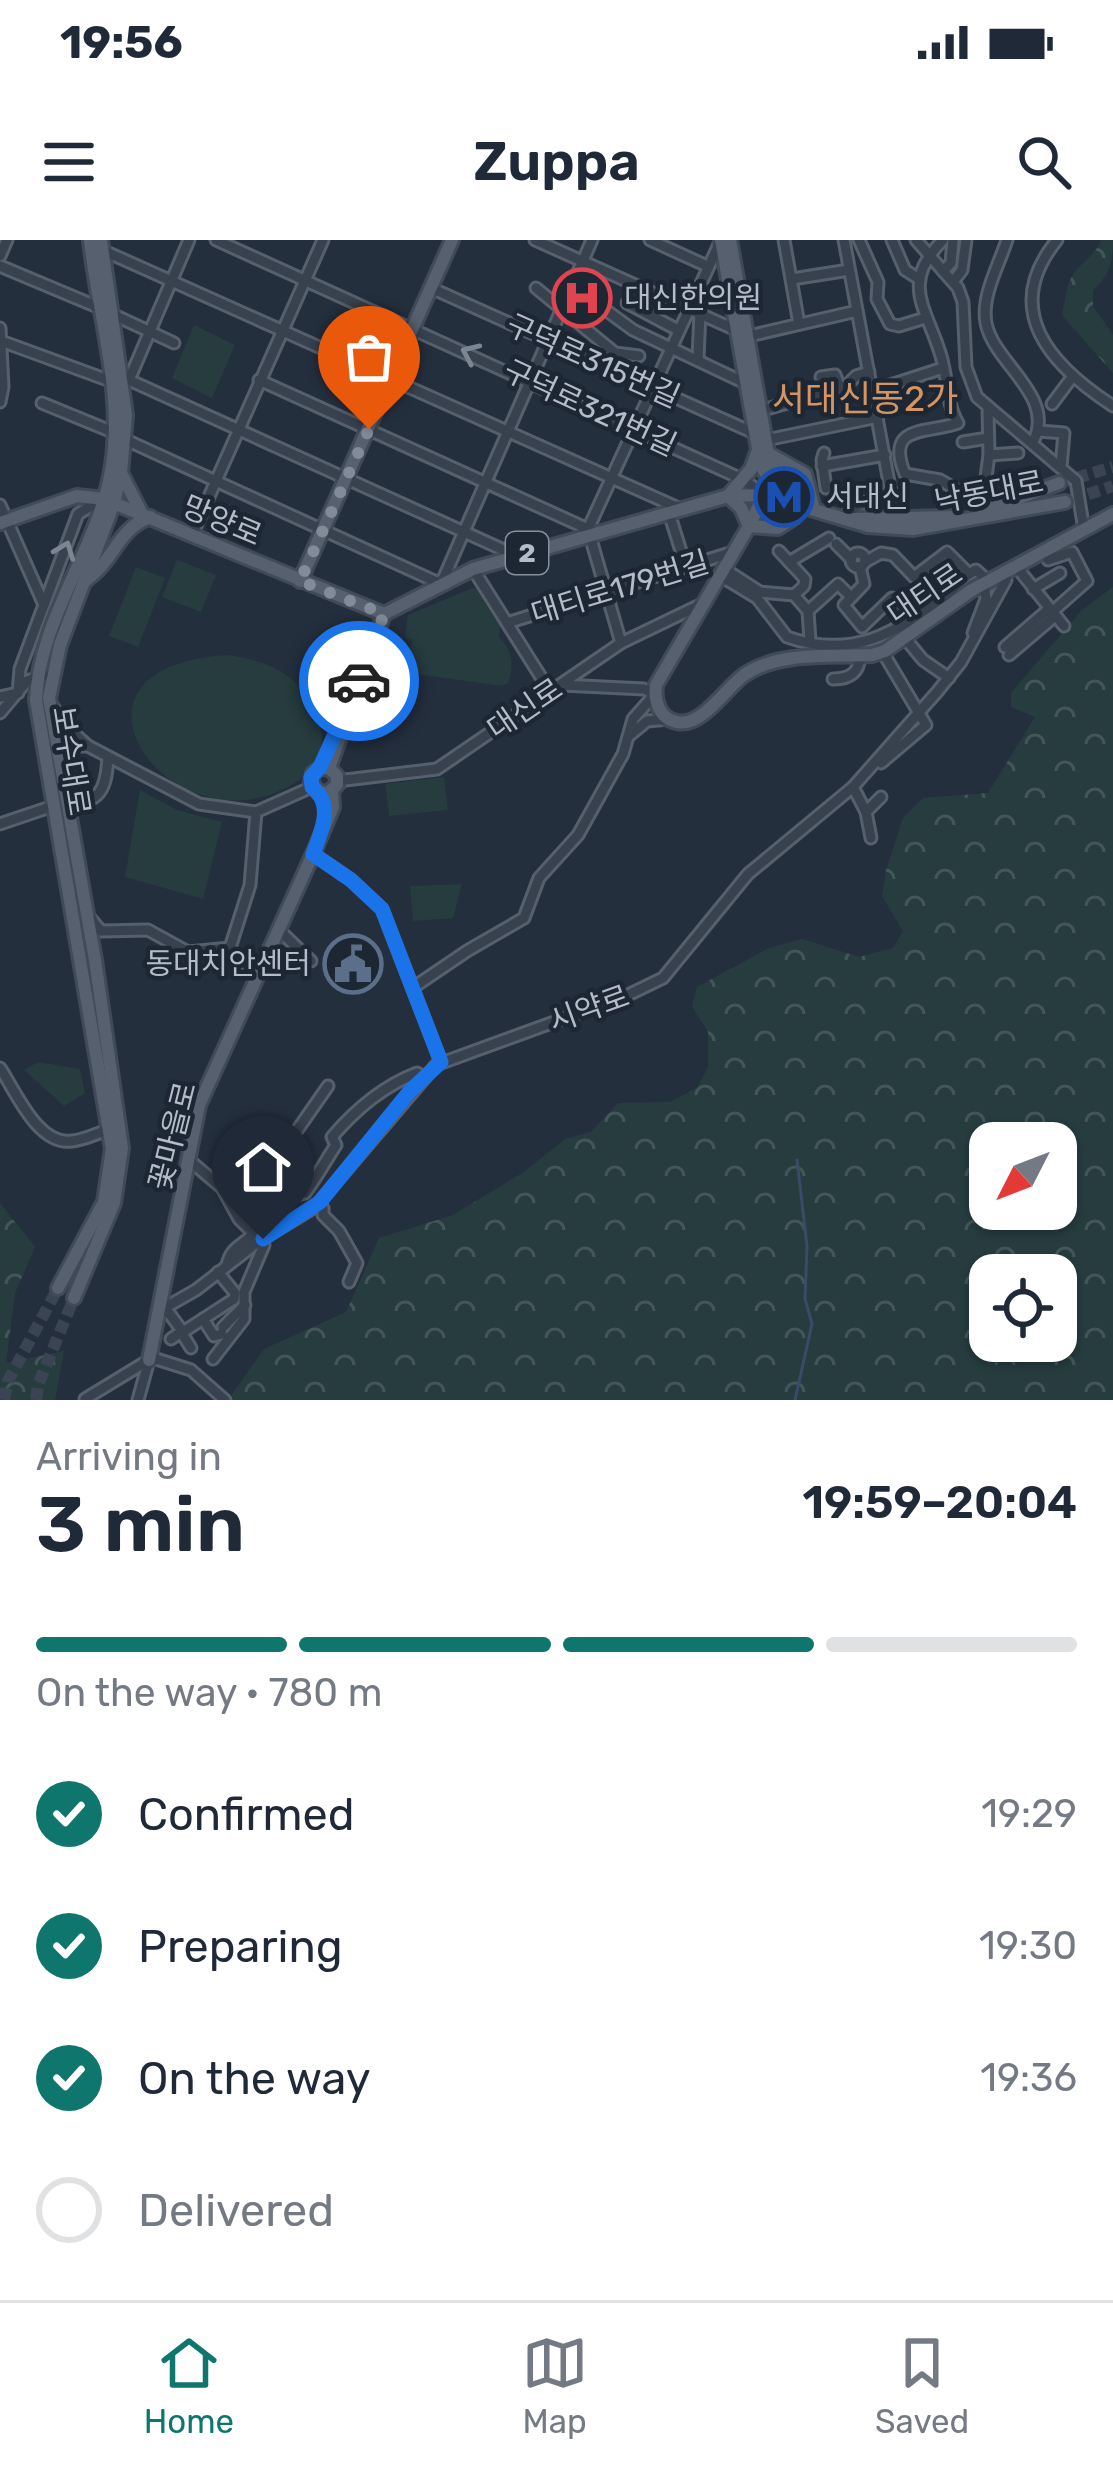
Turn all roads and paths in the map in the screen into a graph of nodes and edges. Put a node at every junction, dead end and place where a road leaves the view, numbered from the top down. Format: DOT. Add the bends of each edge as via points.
graph roads {
  1 [pos="7,240"];
  2 [pos="189,240"];
  3 [pos="216,240"];
  4 [pos="323,240"];
  5 [pos="452,240"];
  6 [pos="535,240"];
  7 [pos="592,240"];
  8 [pos="650,240"];
  9 [pos="724,240"];
  10 [pos="784,240"];
  11 [pos="844,240"];
  12 [pos="859,240"];
  13 [pos="892,240"];
  14 [pos="916,240"];
  15 [pos="943,240"];
  16 [pos="953,240"];
  17 [pos="966,240"];
  18 [pos="1007,240"];
  19 [pos="1057,240"];
  20 [pos="93,243"];
  21 [pos="928,254"];
  22 [pos="0,256"];
  23 [pos="583,261"];
  24 [pos="902,265"];
  25 [pos="0,266"];
  26 [pos="707,266"];
  27 [pos="849,270"];
  28 [pos="943,271"];
  29 [pos="792,279"];
  30 [pos="919,279"];
  31 [pos="306,280"];
  32 [pos="171,281"];
  33 [pos="878,282"];
  34 [pos="953,282"];
  35 [pos="573,286"];
  36 [pos="430,288"];
  37 [pos="536,288"];
  38 [pos="627,303"];
  39 [pos="688,307"];
  40 [pos="562,310"];
  41 [pos="857,310"];
  42 [pos="106,311"];
  43 [pos="700,312"];
  44 [pos="925,318"];
  45 [pos="799,324"];
  46 [pos="0,328"];
  47 [pos="413,328"];
  48 [pos="282,330"];
  49 [pos="678,330"];
  50 [pos="149,331"];
  51 [pos="744,334"];
  52 [pos="1,340"];
  53 [pos="549,341"];
  54 [pos="174,343"];
  55 [pos="670,346"];
  56 [pos="639,356"];
  57 [pos="698,359"];
  58 [pos="943,368"];
  59 [pos="869,371"];
  60 [pos="1073,376"];
  61 [pos="119,377"];
  62 [pos="821,377"];
  63 [pos="260,380"];
  64 [pos="532,380"];
  65 [pos="390,381"];
  66 [pos="747,384"];
  67 [pos="652,387"];
  68 [pos="840,388"];
  69 [pos="872,391"];
  70 [pos="0,402"];
  71 [pos="42,404"];
  72 [pos="1052,404"];
  73 [pos="1113,406"];
  74 [pos="770,408"];
  75 [pos="988,409"];
  76 [pos="878,417"];
  77 [pos="633,428"];
  78 [pos="369,429"];
  79 [pos="239,430"];
  80 [pos="508,431"];
  81 [pos="1039,431"];
  82 [pos="119,436"];
  83 [pos="988,438"];
  84 [pos="963,442"];
  85 [pos="1033,442"];
  86 [pos="762,444"];
  87 [pos="824,453"];
  88 [pos="1018,453"];
  89 [pos="885,454"];
  90 [pos="989,454"];
  91 [pos="822,466"];
  92 [pos="1061,467"];
  93 [pos="121,473"];
  94 [pos="610,478"];
  95 [pos="216,480"];
  96 [pos="347,480"];
  97 [pos="744,480"];
  98 [pos="485,482"];
  99 [pos="1059,483"];
  100 [pos="826,488"];
  101 [pos="892,491"];
  102 [pos="764,495"];
  103 [pos="728,496"];
  104 [pos="788,500"];
  105 [pos="109,501"];
  106 [pos="1064,502"];
  107 [pos="0,506"];
  108 [pos="813,506"];
  109 [pos="675,511"];
  110 [pos="1113,514"];
  111 [pos="147,515"];
  112 [pos="848,518"];
  113 [pos="896,520"];
  114 [pos="3,522"];
  115 [pos="749,526"];
  116 [pos="326,528"];
  117 [pos="463,530"];
  118 [pos="1084,530"];
  119 [pos="589,532"];
  120 [pos="192,535"];
  121 [pos="317,546"];
  122 [pos="779,551"];
  123 [pos="733,552"];
  124 [pos="517,556"];
  125 [pos="1048,560"];
  126 [pos="789,562"];
  127 [pos="858,562"];
  128 [pos="686,567"];
  129 [pos="1009,568"];
  130 [pos="473,569"];
  131 [pos="721,572"];
  132 [pos="281,573"];
  133 [pos="968,573"];
  134 [pos="1060,574"];
  135 [pos="85,580"];
  136 [pos="300,581"];
  137 [pos="986,582"];
  138 [pos="441,584"];
  139 [pos="1034,589"];
  140 [pos="606,593"];
  141 [pos="794,595"];
  142 [pos="851,597"];
  143 [pos="703,604"];
  144 [pos="44,605"];
  145 [pos="808,611"];
  146 [pos="1052,612"];
  147 [pos="384,614"];
  148 [pos="910,618"];
  149 [pos="507,623"];
  150 [pos="1064,626"];
  151 [pos="862,628"];
  152 [pos="904,638"];
  153 [pos="810,641"];
  154 [pos="621,643"];
  155 [pos="870,643"];
  156 [pos="970,644"];
  157 [pos="1008,651"];
  158 [pos="883,652"];
  159 [pos="860,656"];
  160 [pos="837,657"];
  161 [pos="44,676"];
  162 [pos="949,678"];
  163 [pos="562,685"];
  164 [pos="18,693"];
  165 [pos="551,693"];
  166 [pos="655,694"];
  167 [pos="0,697"];
  168 [pos="49,698"];
  169 [pos="921,710"];
  170 [pos="0,713"];
  171 [pos="669,719"];
  172 [pos="626,739"];
  173 [pos="88,746"];
  174 [pos="50,747"];
  175 [pos="108,757"];
  176 [pos="323,781"];
  177 [pos="854,788"];
  178 [pos="881,797"];
  179 [pos="60,807"];
  180 [pos="256,812"];
  181 [pos="866,812"];
  182 [pos="0,824"];
  183 [pos="871,838"];
  184 [pos="313,854"];
  185 [pos="84,909"];
  186 [pos="278,929"];
  187 [pos="112,934"];
  188 [pos="230,948"];
  189 [pos="95,960"];
  190 [pos="311,961"];
  191 [pos="256,975"];
  192 [pos="413,987"];
  193 [pos="441,1062"];
  194 [pos="0,1068"];
  195 [pos="424,1077"];
  196 [pos="328,1086"];
  197 [pos="110,1129"];
  198 [pos="189,1160"];
  199 [pos="251,1160"];
  200 [pos="272,1170"];
  201 [pos="264,1180"];
  202 [pos="294,1195"];
  203 [pos="320,1206"];
  204 [pos="337,1213"];
  205 [pos="258,1236"];
  206 [pos="222,1268"];
  207 [pos="349,1282"];
  208 [pos="58,1288"];
  209 [pos="74,1298"];
  210 [pos="245,1305"];
  211 [pos="162,1310"];
  212 [pos="203,1319"];
  213 [pos="176,1336"];
  214 [pos="191,1348"];
  215 [pos="149,1359"];
  216 [pos="213,1359"];
  217 [pos="85,1399"];
  218 [pos="138,1400"];
  219 [pos="225,1400"];
  1 -- 22 [label="street"];
  2 -- 32 [label="street"];
  3 -- 31 [label="street, 구덕로321번길"];
  4 -- 31 [label="street"];
  5 -- 36 [label="main road"];
  6 -- 23 [label="street"];
  7 -- 23 [label="street"];
  8 -- 26 [label="street"];
  9 -- 26 [label="street"];
  9 -- 51 [label="main road"];
  10 -- 29 [label="street"];
  11 -- 27 [label="street"];
  12 -- 33 [label="street"];
  13 -- 24 [label="street"];
  14 -- 21 [label="street"];
  15 -- 21 [label="street"];
  16 -- 28 [label="street"];
  17 -- 34 [label="street"];
  18 -- 81 [label="street" via="986,321 1026,385"];
  19 -- 60 [label="street" via="1037,267 1031,311"];
  20 -- 32 [label="street"];
  20 -- 42 [label="main road, 보수대로"];
  21 -- 28 [label="street"];
  21 -- 30 [label="street"];
  23 -- 35 [label="street"];
  23 -- 39 [label="street"];
  24 -- 30 [label="street"];
  24 -- 33 [label="street"];
  25 -- 42 [label="street"];
  26 -- 39 [label="street"];
  27 -- 29 [label="street"];
  27 -- 41 [label="street"];
  28 -- 34 [label="street"];
  29 -- 45 [label="street"];
  30 -- 44 [label="street"];
  31 -- 47 [label="street, 구덕로321번길"];
  31 -- 48 [label="street"];
  32 -- 48 [label="street"];
  32 -- 50 [label="street"];
  33 -- 44 [label="street" via="890,324"];
  34 -- 75 [label="street" via="963,302 969,381"];
  35 -- 40 [label="street"];
  35 -- 55 [label="street"];
  36 -- 47 [label="main road"];
  36 -- 53 [label="street, 구덕로315번길"];
  37 -- 40 [label="street"];
  38 -- 49 [label="street"];
  39 -- 43 [label="street"];
  39 -- 49 [label="street"];
  40 -- 53 [label="street"];
  40 -- 56 [label="street" via="615,353"];
  41 -- 45 [label="street"];
  41 -- 59 [label="street"];
  42 -- 50 [label="street"];
  42 -- 61 [label="main road, 보수대로"];
  43 -- 51 [label="street"];
  43 -- 57 [label="street"];
  44 -- 58 [label="street"];
  45 -- 51 [label="street"];
  46 -- 52 [label="street"];
  64 -- 47 [label="street, 구덕로321번길, one-way"];
  47 -- 65 [label="main road"];
  48 -- 63 [label="street"];
  48 -- 65 [label="street"];
  49 -- 55 [label="street"];
  50 -- 54 [label="street"];
  50 -- 61 [label="street"];
  51 -- 66 [label="main road"];
  51 -- 86 [label="main road"];
  52 -- 61 [label="street"];
  52 -- 70 [label="street"];
  53 -- 64 [label="street"];
  53 -- 67 [label="street, 구덕로315번길"];
  55 -- 57 [label="street"];
  55 -- 67 [label="street"];
  57 -- 66 [label="street"];
  58 -- 69 [label="street"];
  58 -- 90 [label="street" via="958,423 908,435 900,448 903,470 980,501"];
  59 -- 68 [label="street"];
  59 -- 69 [label="street"];
  60 -- 72 [label="street"];
  60 -- 73 [label="street"];
  61 -- 79 [label="street"];
  61 -- 82 [label="main road, 보수대로"];
  62 -- 68 [label="street" via="835,375"];
  63 -- 78 [label="street"];
  63 -- 79 [label="street"];
  64 -- 77 [label="street, 구덕로321번길"];
  64 -- 80 [label="street"];
  65 -- 78 [label="main road"];
  65 -- 80 [label="street"];
  66 -- 86 [label="main road"];
  67 -- 77 [label="street"];
  67 -- 86 [label="street, 구덕로315번길"];
  68 -- 74 [label="street"];
  69 -- 76 [label="street"];
  71 -- 82 [label="street"];
  75 -- 83 [label="street"];
  75 -- 85 [label="street"];
  76 -- 86 [label="street"];
  76 -- 89 [label="street"];
  77 -- 94 [label="street"];
  77 -- 97 [label="street, 구덕로321번길"];
  78 -- 96 [label="main road"];
  78 -- 98 [label="street"];
  79 -- 95 [label="street"];
  79 -- 96 [label="street"];
  80 -- 94 [label="street"];
  80 -- 98 [label="street"];
  81 -- 85 [label="street"];
  81 -- 92 [label="street" via="1064,433"];
  82 -- 93 [label="main road, 보수대로"];
  82 -- 95 [label="street"];
  82 -- 105 [label="main road, 보수대로"];
  83 -- 84 [label="street"];
  83 -- 90 [label="street"];
  85 -- 92 [label="street"];
  86 -- 97 [label="main road"];
  86 -- 102 [label="main road"];
  86 -- 108 [label="main road"];
  87 -- 91 [label="street"];
  88 -- 90 [label="street"];
  89 -- 91 [label="street"];
  89 -- 101 [label="street"];
  91 -- 100 [label="street"];
  92 -- 118 [label="street" via="1079,488"];
  93 -- 105 [label="main road, 보수대로"];
  93 -- 111 [label="main road"];
  94 -- 109 [label="street"];
  94 -- 119 [label="street"];
  95 -- 116 [label="street"];
  95 -- 120 [label="street"];
  96 -- 116 [label="main road"];
  96 -- 117 [label="street"];
  97 -- 102 [label="street, 구덕로321번길"];
  97 -- 103 [label="main road"];
  98 -- 117 [label="street"];
  98 -- 119 [label="street"];
  99 -- 113 [label="main road, 낙동대로 / 2" via="990,509"];
  101 -- 112 [label="street"];
  101 -- 113 [label="street"];
  102 -- 103 [label="main road, 2"];
  102 -- 104 [label="main road, 낙동대로 / 2"];
  102 -- 115 [label="main road"];
  103 -- 109 [label="main road, 2"];
  103 -- 115 [label="main road"];
  104 -- 108 [label="main road, 낙동대로 / 2"];
  104 -- 115 [label="main road" via="797,511 791,521"];
  105 -- 111 [label="main road, 망양로"];
  105 -- 114 [label="main road, 망양로" via="77,496"];
  105 -- 135 [label="main road, 보수대로"];
  144 -- 105 [label="street, one-way" via="78,514"];
  105 -- 161 [label="main road, 보수대로"];
  106 -- 112 [label="main road, 낙동대로 / 2" via="931,528"];
  107 -- 114 [label="street"];
  108 -- 112 [label="main road, 낙동대로 / 2"];
  109 -- 119 [label="main road, 2"];
  109 -- 128 [label="street"];
  110 -- 118 [label="main road, 대티로"];
  111 -- 120 [label="main road, 망양로"];
  111 -- 135 [label="main road"];
  112 -- 113 [label="main road, 낙동대로 / 2"];
  114 -- 144 [label="street"];
  115 -- 123 [label="main road"];
  116 -- 121 [label="main road"];
  116 -- 138 [label="street"];
  117 -- 124 [label="street"];
  117 -- 138 [label="street"];
  118 -- 129 [label="main road, 대티로"];
  119 -- 124 [label="main road, 2"];
  119 -- 140 [label="street"];
  120 -- 132 [label="main road, 망양로"];
  121 -- 132 [label="main road"];
  121 -- 136 [label="main road"];
  122 -- 126 [label="street"];
  123 -- 128 [label="street, 대티로179번길"];
  123 -- 131 [label="main road"];
  124 -- 130 [label="main road, 2"];
  125 -- 146 [label="street" via="1072,552 1087,581"];
  126 -- 127 [label="street" via="832,541"];
  126 -- 141 [label="street" via="806,583"];
  127 -- 133 [label="street" via="893,555 914,578 947,551"];
  127 -- 142 [label="street" via="864,584"];
  128 -- 140 [label="street, 대티로179번길"];
  129 -- 137 [label="main road, 대티로"];
  129 -- 139 [label="street"];
  129 -- 156 [label="street, 시약로"];
  130 -- 138 [label="main road, 2"];
  130 -- 149 [label="street"];
  131 -- 141 [label="street" via="760,592"];
  131 -- 143 [label="main road"];
  131 -- 153 [label="street" via="757,598 788,637"];
  132 -- 136 [label="main road, 망양로"];
  133 -- 137 [label="street" via="976,570"];
  133 -- 148 [label="street"];
  134 -- 139 [label="street"];
  135 -- 161 [label="main road, 보수대로"];
  136 -- 147 [label="main road, 망양로"];
  137 -- 152 [label="main road, 대티로"];
  137 -- 156 [label="street, 시약로"];
  138 -- 147 [label="main road, 2"];
  139 -- 146 [label="street"];
  140 -- 149 [label="street, 대티로179번길"];
  140 -- 154 [label="street"];
  141 -- 145 [label="street"];
  142 -- 145 [label="street" via="838,584"];
  142 -- 151 [label="street" via="844,604"];
  143 -- 154 [label="street, 대신로"];
  143 -- 166 [label="main road"];
  144 -- 164 [label="street"];
  145 -- 153 [label="street"];
  146 -- 150 [label="street"];
  146 -- 157 [label="street"];
  147 -- 176 [label="main road, 꽃마을로"];
  148 -- 151 [label="street" via="892,598"];
  148 -- 155 [label="street"];
  149 -- 165 [label="street"];
  151 -- 155 [label="street"];
  152 -- 158 [label="main road, 대티로"];
  152 -- 162 [label="street"];
  153 -- 155 [label="street"];
  154 -- 163 [label="street, 대신로"];
  156 -- 162 [label="street, 시약로"];
  158 -- 159 [label="main road, 대티로"];
  158 -- 169 [label="street"];
  159 -- 160 [label="main road, 대티로"];
  159 -- 160 [label="street" via="857,671 836,679"];
  160 -- 171 [label="main road, 대티로" via="760,667 696,718"];
  161 -- 164 [label="street"];
  161 -- 168 [label="main road, 보수대로"];
  161 -- 174 [label="main road, 보수대로"];
  162 -- 169 [label="street, 시약로"];
  163 -- 165 [label="street, 대신로"];
  163 -- 166 [label="street"];
  164 -- 167 [label="street"];
  164 -- 170 [label="street"];
  165 -- 176 [label="street, 대신로" via="437,769"];
  166 -- 171 [label="main road"];
  166 -- 172 [label="street"];
  168 -- 173 [label="street"];
  168 -- 174 [label="main road, 보수대로"];
  169 -- 177 [label="street, 시약로"];
  171 -- 172 [label="street" via="642,723"];
  172 -- 192 [label="street" via="578,835 539,878 524,918"];
  173 -- 174 [label="street"];
  173 -- 175 [label="street"];
  174 -- 179 [label="main road, 보수대로"];
  175 -- 179 [label="street, 보수대로" via="104,788 94,799"];
  175 -- 180 [label="street" via="199,804"];
  176 -- 180 [label="street, 대신로"];
  176 -- 184 [label="main road, 꽃마을로" via="326,807"];
  177 -- 181 [label="street"];
  177 -- 193 [label="street, 시약로" via="748,874 655,985"];
  178 -- 181 [label="street"];
  179 -- 182 [label="street"];
  179 -- 185 [label="main road, 보수대로"];
  179 -- 197 [label="main road, 보수대로"];
  180 -- 188 [label="street" via="250,885"];
  181 -- 183 [label="street"];
  184 -- 186 [label="main road, 꽃마을로"];
  184 -- 192 [label="street" via="382,909"];
  185 -- 187 [label="street"];
  185 -- 189 [label="main road, 보수대로"];
  186 -- 190 [label="street"];
  186 -- 191 [label="main road, 꽃마을로"];
  187 -- 188 [label="street" via="148,930 188,952"];
  187 -- 189 [label="street"];
  188 -- 191 [label="street"];
  189 -- 209 [label="main road, 보수대로" via="122,1148 114,1203"];
  191 -- 198 [label="main road, 꽃마을로" via="199,1105"];
  192 -- 193 [label="street"];
  193 -- 195 [label="street, 시약로"];
  194 -- 197 [label="street" via="51,1138 68,1143"];
  195 -- 202 [label="street" via="417,1072 355,1111 332,1135 331,1156 306,1191"];
  195 -- 203 [label="street, 시약로"];
  196 -- 200 [label="street" via="273,1157"];
  197 -- 208 [label="main road, 보수대로" via="104,1202"];
  198 -- 205 [label="street"];
  198 -- 211 [label="main road, 꽃마을로"];
  199 -- 200 [label="street"];
  200 -- 201 [label="street"];
  200 -- 202 [label="street"];
  202 -- 205 [label="street" via="258,1222"];
  203 -- 204 [label="street"];
  203 -- 205 [label="street, 시약로"];
  203 -- 207 [label="street" via="357,1263"];
  205 -- 206 [label="street, 시약로"];
  205 -- 210 [label="street"];
  206 -- 211 [label="street, 시약로"];
  206 -- 212 [label="street" via="236,1296"];
  210 -- 212 [label="street" via="214,1336"];
  210 -- 216 [label="street" via="244,1319"];
  211 -- 213 [label="street"];
  211 -- 215 [label="main road, 꽃마을로"];
  212 -- 213 [label="street"];
  213 -- 214 [label="street"];
  215 -- 217 [label="street"];
  215 -- 218 [label="street, 꽃마을로"];
  215 -- 219 [label="street" via="191,1370"];
}
